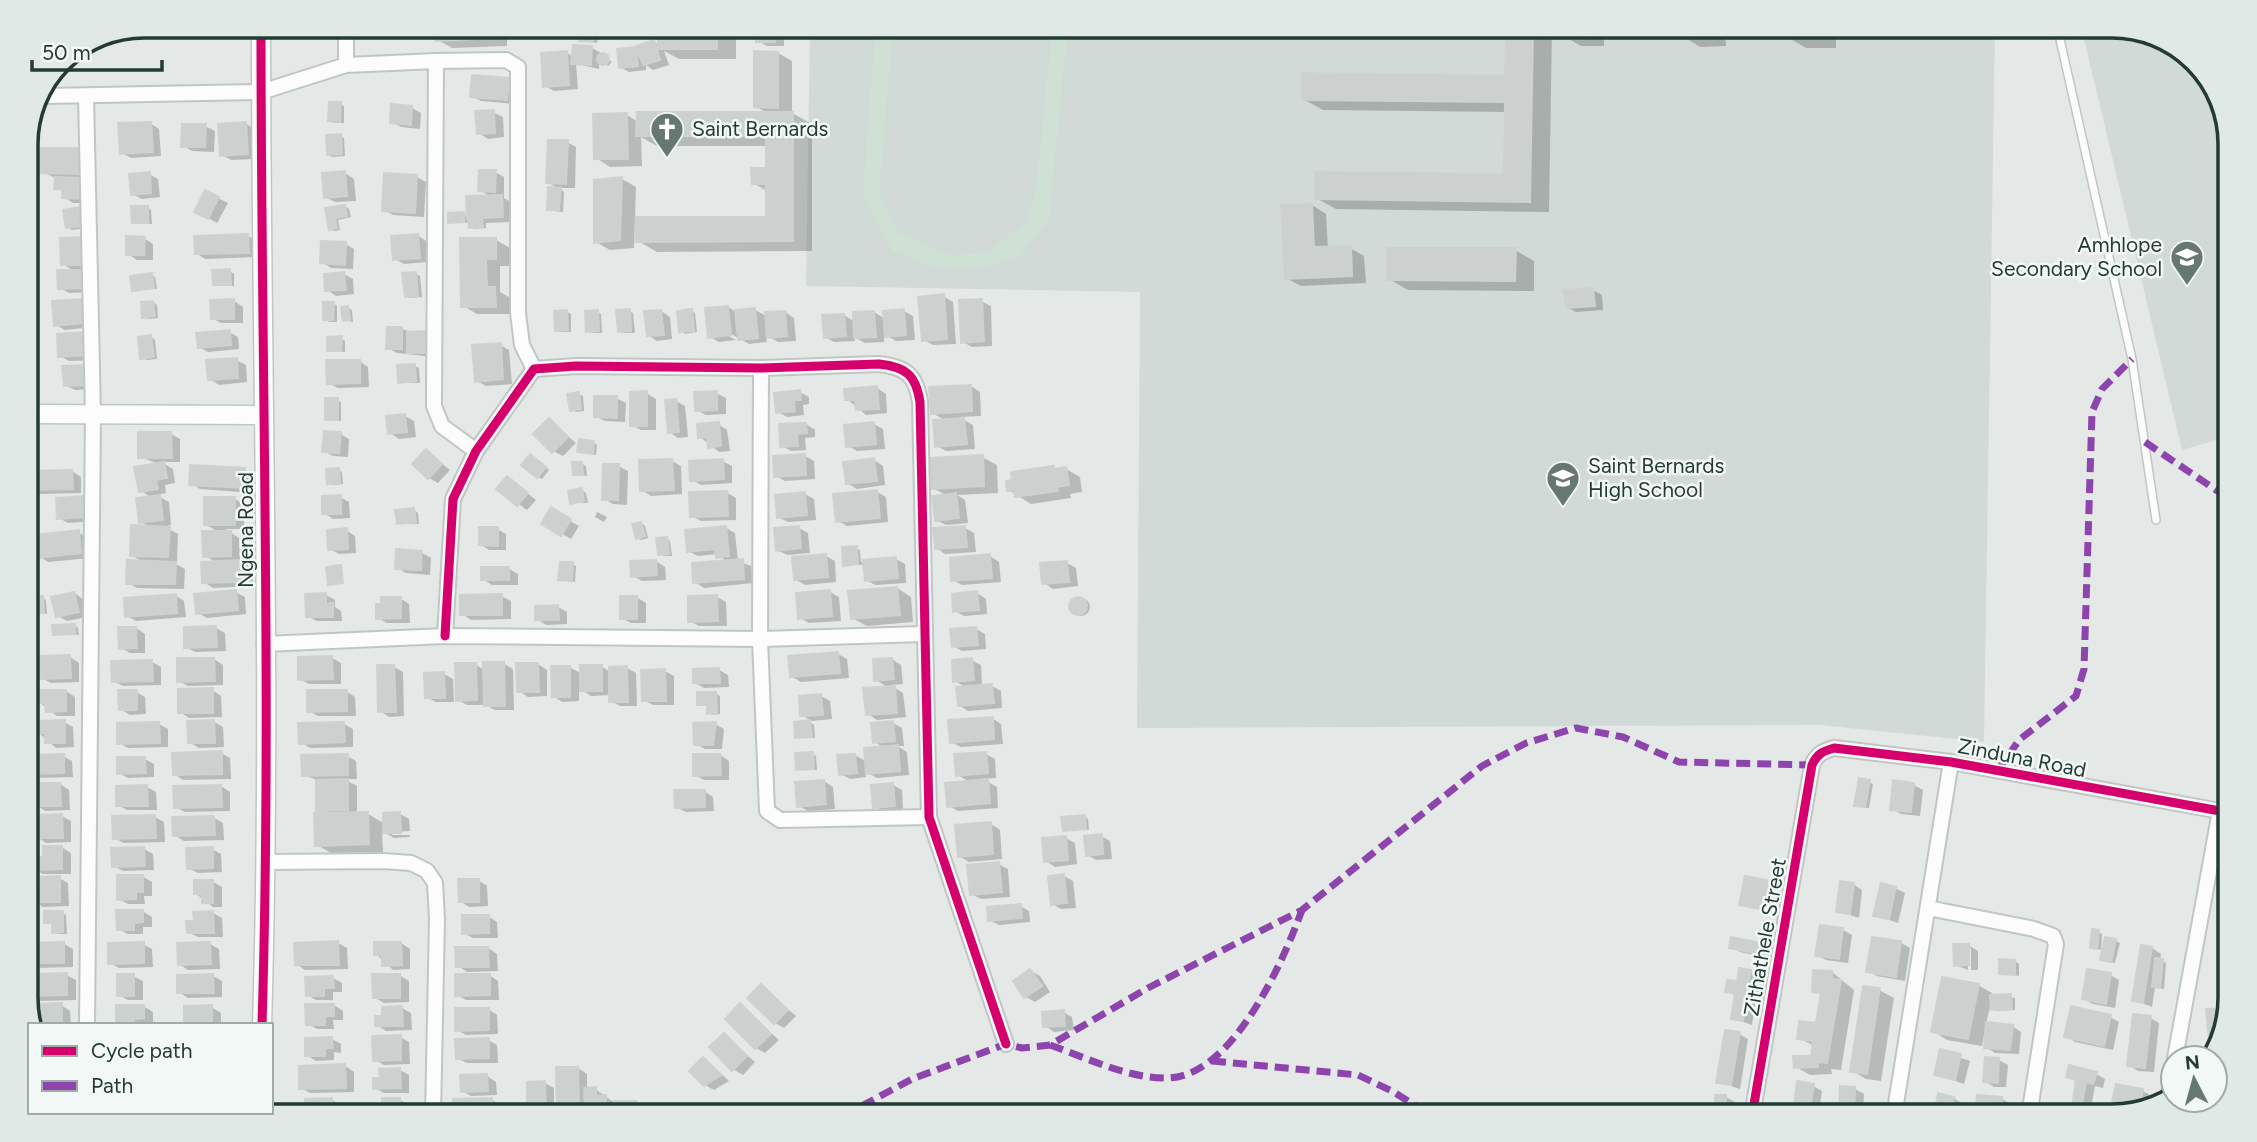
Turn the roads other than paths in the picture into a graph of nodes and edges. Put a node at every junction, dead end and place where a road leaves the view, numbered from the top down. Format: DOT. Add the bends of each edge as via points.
graph roads {
  1 [pos="261,38"];
  2 [pos="346,38"];
  3 [pos="2060,38"];
  4 [pos="436,61"];
  5 [pos="346,65"];
  6 [pos="261,92"];
  7 [pos="50,96"];
  8 [pos="86,96"];
  9 [pos="761,368"];
  10 [pos="534,369"];
  11 [pos="39,414"];
  12 [pos="93,415"];
  13 [pos="263,415"];
  14 [pos="476,451"];
  15 [pos="2156,520"];
  16 [pos="923,634"];
  17 [pos="445,636"];
  18 [pos="760,639"];
  19 [pos="264,644"];
  20 [pos="1951,762"];
  21 [pos="1812,765"];
  22 [pos="2218,811"];
  23 [pos="929,817"];
  24 [pos="2218,846"];
  25 [pos="267,862"];
  26 [pos="1928,908"];
  27 [pos="87,1023"];
  28 [pos="262,1023"];
  29 [pos="1006,1044"];
  30 [pos="2178,1044"];
  31 [pos="433,1104"];
  32 [pos="1754,1104"];
  33 [pos="1896,1104"];
  34 [pos="2031,1104"];
  1 -- 6 [label="street, Ngena Road"];
  2 -- 5 [label="street"];
  3 -- 15 [label="lane" via="2132,359"];
  4 -- 5 [label="street"];
  4 -- 10 [label="street" via="506,60 518,67 518,313 522,345"];
  4 -- 14 [label="street" via="434,406 442,426"];
  5 -- 6 [label="street"];
  6 -- 8 [label="street"];
  6 -- 13 [label="street, Ngena Road"];
  7 -- 8 [label="street"];
  8 -- 12 [label="street"];
  9 -- 10 [label="street"];
  9 -- 16 [label="street" via="879,364 908,371 917,382"];
  9 -- 18 [label="street"];
  10 -- 14 [label="street"];
  11 -- 12 [label="street"];
  12 -- 13 [label="street"];
  12 -- 27 [label="street"];
  13 -- 19 [label="street, Ngena Road"];
  14 -- 17 [label="street" via="453,499"];
  16 -- 18 [label="street"];
  16 -- 23 [label="street"];
  17 -- 18 [label="street"];
  17 -- 19 [label="street"];
  18 -- 23 [label="street" via="765,800 771,816 779,820"];
  19 -- 25 [label="street, Ngena Road"];
  20 -- 21 [label="street, Zinduna Road" via="1834,748 1817,756"];
  20 -- 22 [label="street, Zinduna Road"];
  20 -- 26 [label="street"];
  21 -- 32 [label="street, Zithathele Street"];
  23 -- 29 [label="street"];
  24 -- 30 [label="street"];
  25 -- 28 [label="street, Ngena Road"];
  25 -- 31 [label="street" via="383,861 411,863 427,870 435,883 437,919"];
  26 -- 33 [label="street"];
  26 -- 34 [label="street" via="2053,936 2054,956"];
}
